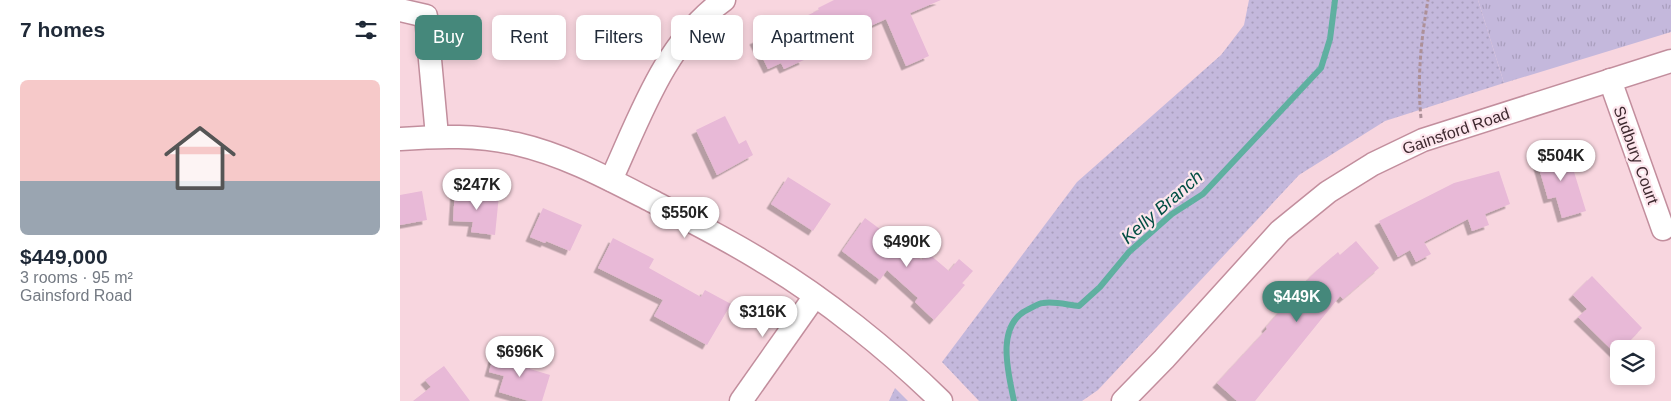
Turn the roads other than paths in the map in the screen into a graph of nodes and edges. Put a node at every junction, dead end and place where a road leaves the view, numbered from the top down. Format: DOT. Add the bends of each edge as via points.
graph roads {
  1 [pos="724,0"];
  2 [pos="400,10"];
  3 [pos="1671,61"];
  4 [pos="1610,80"];
  5 [pos="437,136"];
  6 [pos="400,139"];
  7 [pos="611,180"];
  8 [pos="1663,229"];
  9 [pos="815,296"];
  10 [pos="740,401"];
  11 [pos="940,401"];
  12 [pos="1122,401"];
  1 -- 7 [label="street" via="682,40 673,54"];
  2 -- 5 [label="street" via="426,16"];
  3 -- 4 [label="street, Gainsford Road"];
  4 -- 8 [label="street, Sudbury Court"];
  4 -- 12 [label="street, Gainsford Road" via="1423,140 1335,187 1280,231"];
  5 -- 6 [label="street"];
  5 -- 7 [label="street" via="478,137 517,144 556,156"];
  7 -- 9 [label="street" via="764,261"];
  9 -- 10 [label="street"];
  9 -- 11 [label="street"];
}
